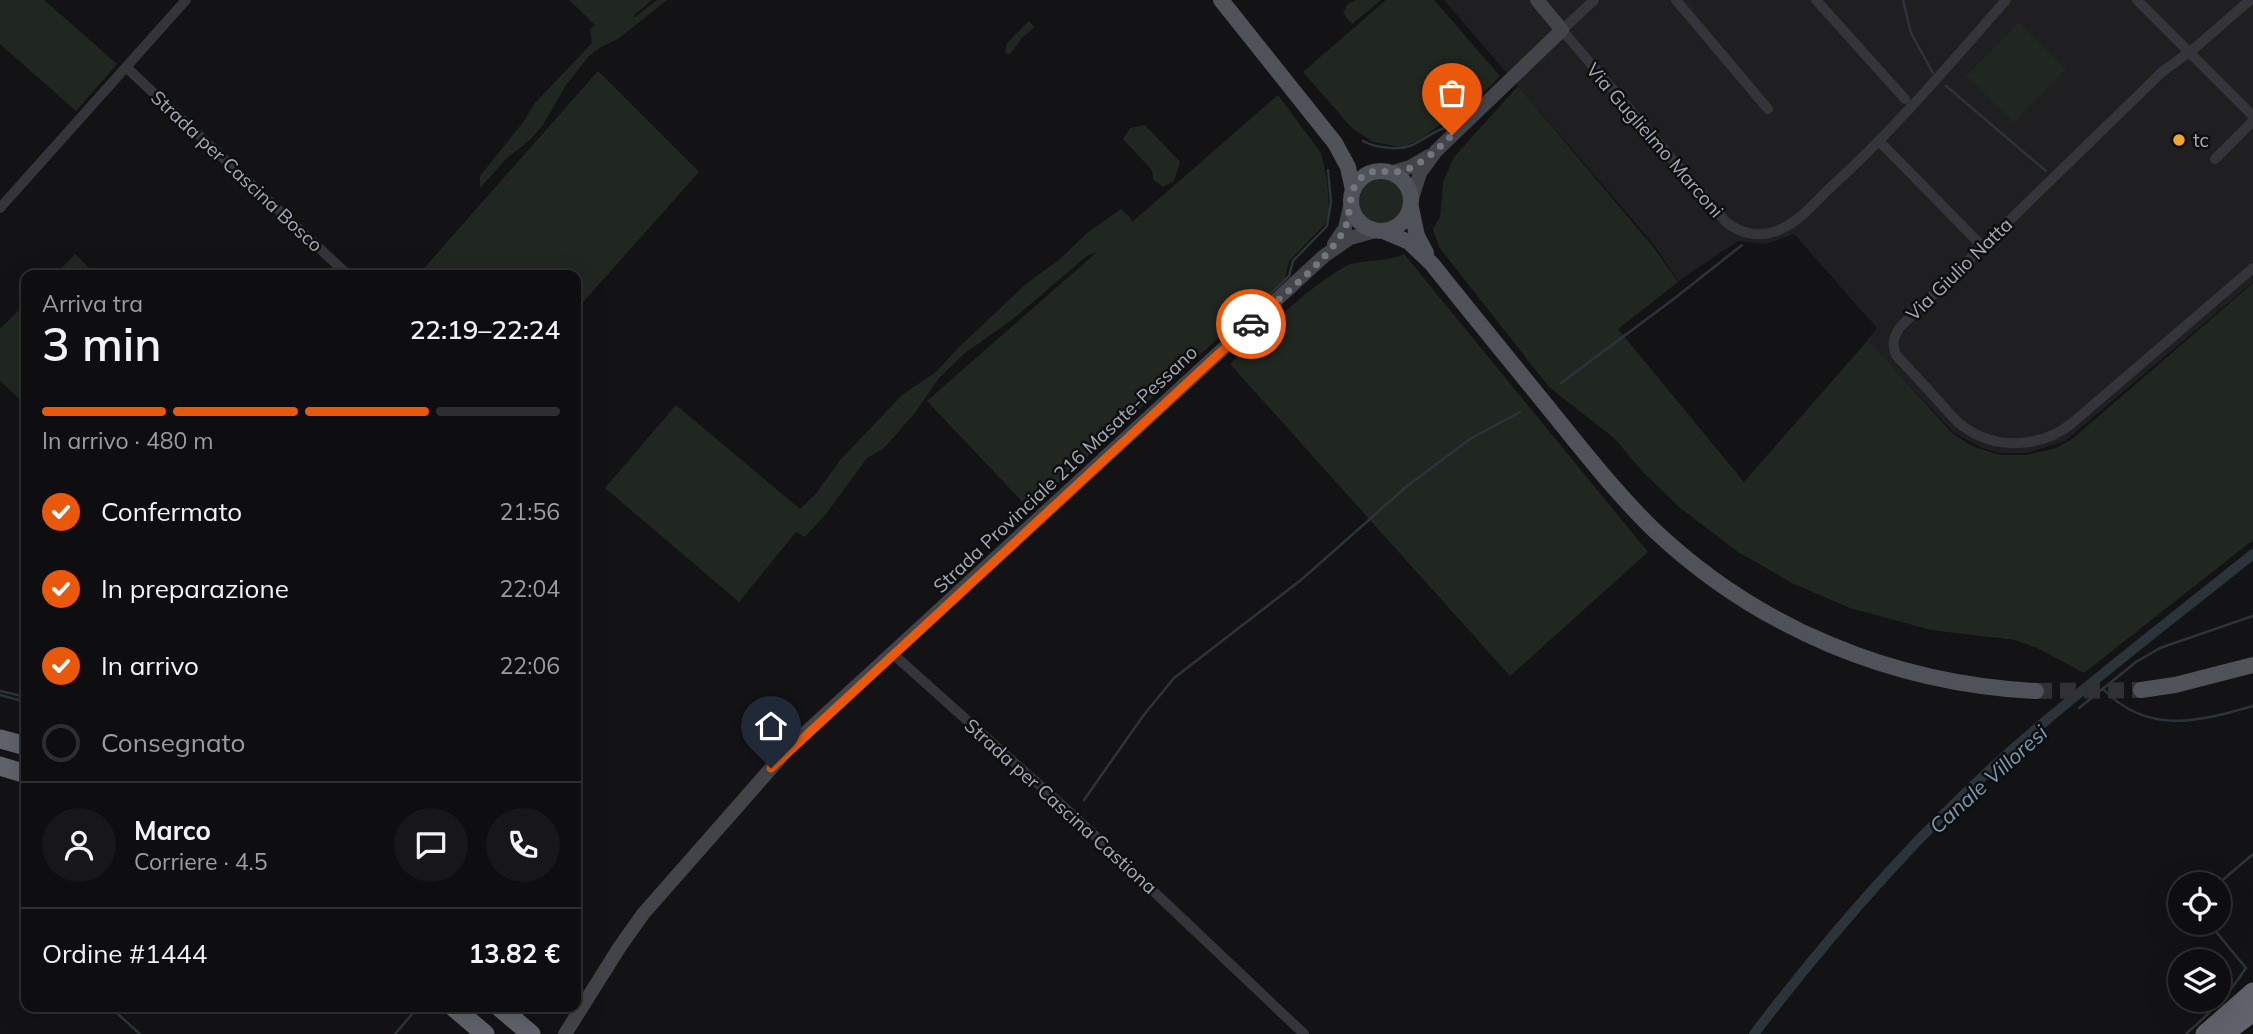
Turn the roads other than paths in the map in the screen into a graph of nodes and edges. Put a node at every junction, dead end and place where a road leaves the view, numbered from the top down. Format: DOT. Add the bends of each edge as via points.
graph roads {
  1 [pos="186,0"];
  2 [pos="1221,0"];
  3 [pos="1537,0"];
  4 [pos="1594,0"];
  5 [pos="1676,0"];
  6 [pos="1816,0"];
  7 [pos="2006,0"];
  8 [pos="2137,0"];
  9 [pos="2250,0"];
  10 [pos="1562,30"];
  11 [pos="2189,53"];
  12 [pos="127,68"];
  13 [pos="1905,99"];
  14 [pos="1768,109"];
  15 [pos="2253,119"];
  16 [pos="1879,141"];
  17 [pos="1335,143"];
  18 [pos="1436,151"];
  19 [pos="2215,159"];
  20 [pos="1387,171"];
  21 [pos="1352,196"];
  22 [pos="1411,203"];
  23 [pos="0,208"];
  24 [pos="1379,231"];
  25 [pos="1982,246"];
  26 [pos="1324,256"];
  27 [pos="1432,264"];
  28 [pos="2253,268"];
  29 [pos="343,270"];
  30 [pos="893,654"];
  31 [pos="2253,665"];
  32 [pos="2141,690"];
  33 [pos="2036,691"];
  34 [pos="0,739"];
  35 [pos="21,745"];
  36 [pos="0,766"];
  37 [pos="21,772"];
  38 [pos="2253,992"];
  39 [pos="581,1009"];
  40 [pos="459,1012"];
  41 [pos="505,1012"];
  42 [pos="579,1012"];
  43 [pos="2253,1012"];
  44 [pos="485,1034"];
  45 [pos="531,1034"];
  46 [pos="565,1034"];
  47 [pos="1304,1034"];
  48 [pos="2205,1034"];
  49 [pos="2224,1034"];
  1 -- 12 [label="street"];
  2 -- 17 [label="main road"];
  3 -- 10 [label="main road"];
  4 -- 10 [label="street"];
  5 -- 14 [label="street"];
  6 -- 13 [label="street"];
  7 -- 16 [label="street"];
  8 -- 11 [label="street"];
  9 -- 11 [label="street, Via Giulio Natta"];
  10 -- 16 [label="street, Via Guglielmo Marconi" via="1726,222 1741,232 1775,232 1789,225"];
  10 -- 18 [label="main road"];
  11 -- 15 [label="street"];
  11 -- 25 [label="street, Via Giulio Natta" via="2162,72"];
  12 -- 23 [label="street"];
  12 -- 29 [label="street, Strada per Cascina Bosco"];
  15 -- 19 [label="street"];
  16 -- 25 [label="street"];
  17 -- 20 [label="main road" via="1358,162"];
  17 -- 21 [label="main road" via="1348,167"];
  18 -- 20 [label="main road" via="1410,167"];
  18 -- 22 [label="main road" via="1420,173"];
  20 -- 21 [label="main road" via="1363,176"];
  20 -- 22 [label="main road" via="1406,183"];
  21 -- 24 [label="main road" via="1359,221"];
  21 -- 26 [label="main road" via="1345,228"];
  22 -- 24 [label="main road" via="1399,226"];
  22 -- 27 [label="main road" via="1417,236"];
  24 -- 26 [label="main road" via="1353,237"];
  24 -- 27 [label="main road" via="1409,242"];
  25 -- 28 [label="street, Via Giulio Natta" via="1901,326 1893,346 1896,355 1960,424 1986,439 2011,444 2035,442 2065,429"];
  26 -- 30 [label="main road, Strada Provinciale 216 Masate-Pessano"];
  27 -- 33 [label="main road" via="1623,498 1680,554 1726,589 1795,629 1868,660 1957,683"];
  30 -- 39 [label="main road, Strada Provinciale 216 Masate-Pessano" via="771,768 643,914"];
  30 -- 47 [label="street, Strada per Cascina Castiona" via="1074,816"];
  31 -- 32 [label="main road"];
  34 -- 35 [label="highway"];
  36 -- 37 [label="highway"];
  38 -- 48 [label="highway"];
  40 -- 44 [label="highway"];
  41 -- 45 [label="highway"];
  42 -- 46 [label="main road, Strada Provinciale 216 Masate-Pessano"];
  43 -- 49 [label="highway"];
}
